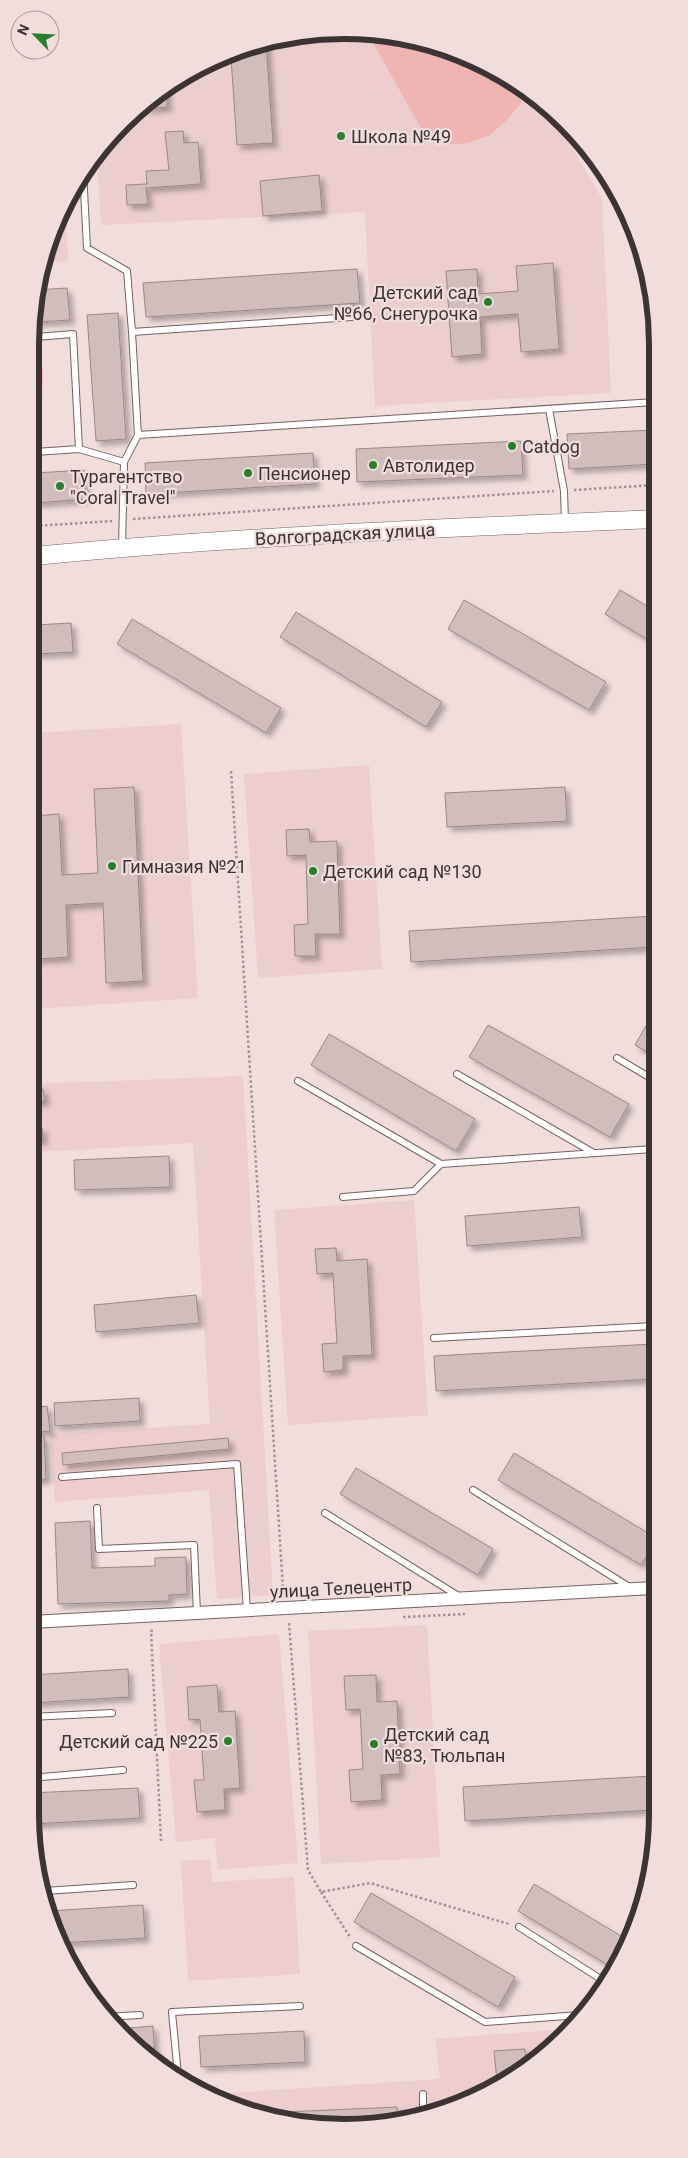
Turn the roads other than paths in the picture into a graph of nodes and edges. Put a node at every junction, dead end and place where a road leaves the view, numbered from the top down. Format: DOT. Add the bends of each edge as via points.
graph roads {
  1 [pos="84,185"];
  2 [pos="352,317"];
  3 [pos="132,332"];
  4 [pos="39,337"];
  5 [pos="649,402"];
  6 [pos="549,409"];
  7 [pos="138,436"];
  8 [pos="78,449"];
  9 [pos="39,452"];
  10 [pos="124,462"];
  11 [pos="649,519"];
  12 [pos="565,523"];
  13 [pos="122,547"];
  14 [pos="39,556"];
  15 [pos="617,1058"];
  16 [pos="457,1074"];
  17 [pos="649,1077"];
  18 [pos="298,1081"];
  19 [pos="649,1149"];
  20 [pos="593,1153"];
  21 [pos="441,1164"];
  22 [pos="343,1197"];
  23 [pos="649,1326"];
  24 [pos="434,1338"];
  25 [pos="62,1477"];
  26 [pos="473,1490"];
  27 [pos="97,1508"];
  28 [pos="325,1513"];
  29 [pos="649,1588"];
  30 [pos="633,1589"];
  31 [pos="463,1598"];
  32 [pos="247,1610"];
  33 [pos="197,1613"];
  34 [pos="39,1622"];
  35 [pos="112,1713"];
  36 [pos="39,1717"];
  37 [pos="123,1770"];
  38 [pos="39,1777"];
  39 [pos="133,1885"];
  40 [pos="49,1891"];
  41 [pos="519,1927"];
  42 [pos="356,1946"];
  43 [pos="601,1979"];
  44 [pos="300,2006"];
  45 [pos="140,2015"];
  46 [pos="116,2016"];
  47 [pos="573,2016"];
  48 [pos="178,2070"];
  49 [pos="423,2094"];
  50 [pos="423,2109"];
  1 -- 3 [label="lane" via="87,248 127,271"];
  2 -- 3 [label="lane"];
  3 -- 7 [label="lane"];
  4 -- 8 [label="lane" via="73,334"];
  5 -- 6 [label="lane"];
  6 -- 7 [label="lane"];
  6 -- 12 [label="lane" via="564,491"];
  7 -- 10 [label="lane"];
  8 -- 9 [label="lane"];
  8 -- 10 [label="lane"];
  10 -- 13 [label="lane"];
  11 -- 12 [label="main road, Волгоградская улица"];
  12 -- 13 [label="main road, Волгоградская улица"];
  13 -- 14 [label="main road, Волгоградская улица"];
  15 -- 17 [label="lane"];
  16 -- 20 [label="lane"];
  18 -- 21 [label="lane"];
  19 -- 20 [label="lane"];
  20 -- 21 [label="lane"];
  21 -- 22 [label="lane" via="414,1191"];
  23 -- 24 [label="lane"];
  25 -- 32 [label="lane" via="237,1464"];
  26 -- 30 [label="lane"];
  27 -- 33 [label="lane" via="99,1549 194,1545"];
  28 -- 31 [label="lane"];
  29 -- 30 [label="street, улица Телецентр"];
  30 -- 31 [label="street, улица Телецентр"];
  31 -- 32 [label="street, улица Телецентр"];
  32 -- 33 [label="street, улица Телецентр"];
  33 -- 34 [label="street, улица Телецентр"];
  35 -- 36 [label="lane"];
  37 -- 38 [label="lane"];
  39 -- 40 [label="lane"];
  41 -- 43 [label="lane"];
  42 -- 47 [label="lane" via="485,2022"];
  44 -- 48 [label="lane" via="172,2012"];
  45 -- 46 [label="lane"];
  49 -- 50 [label="lane"];
}
